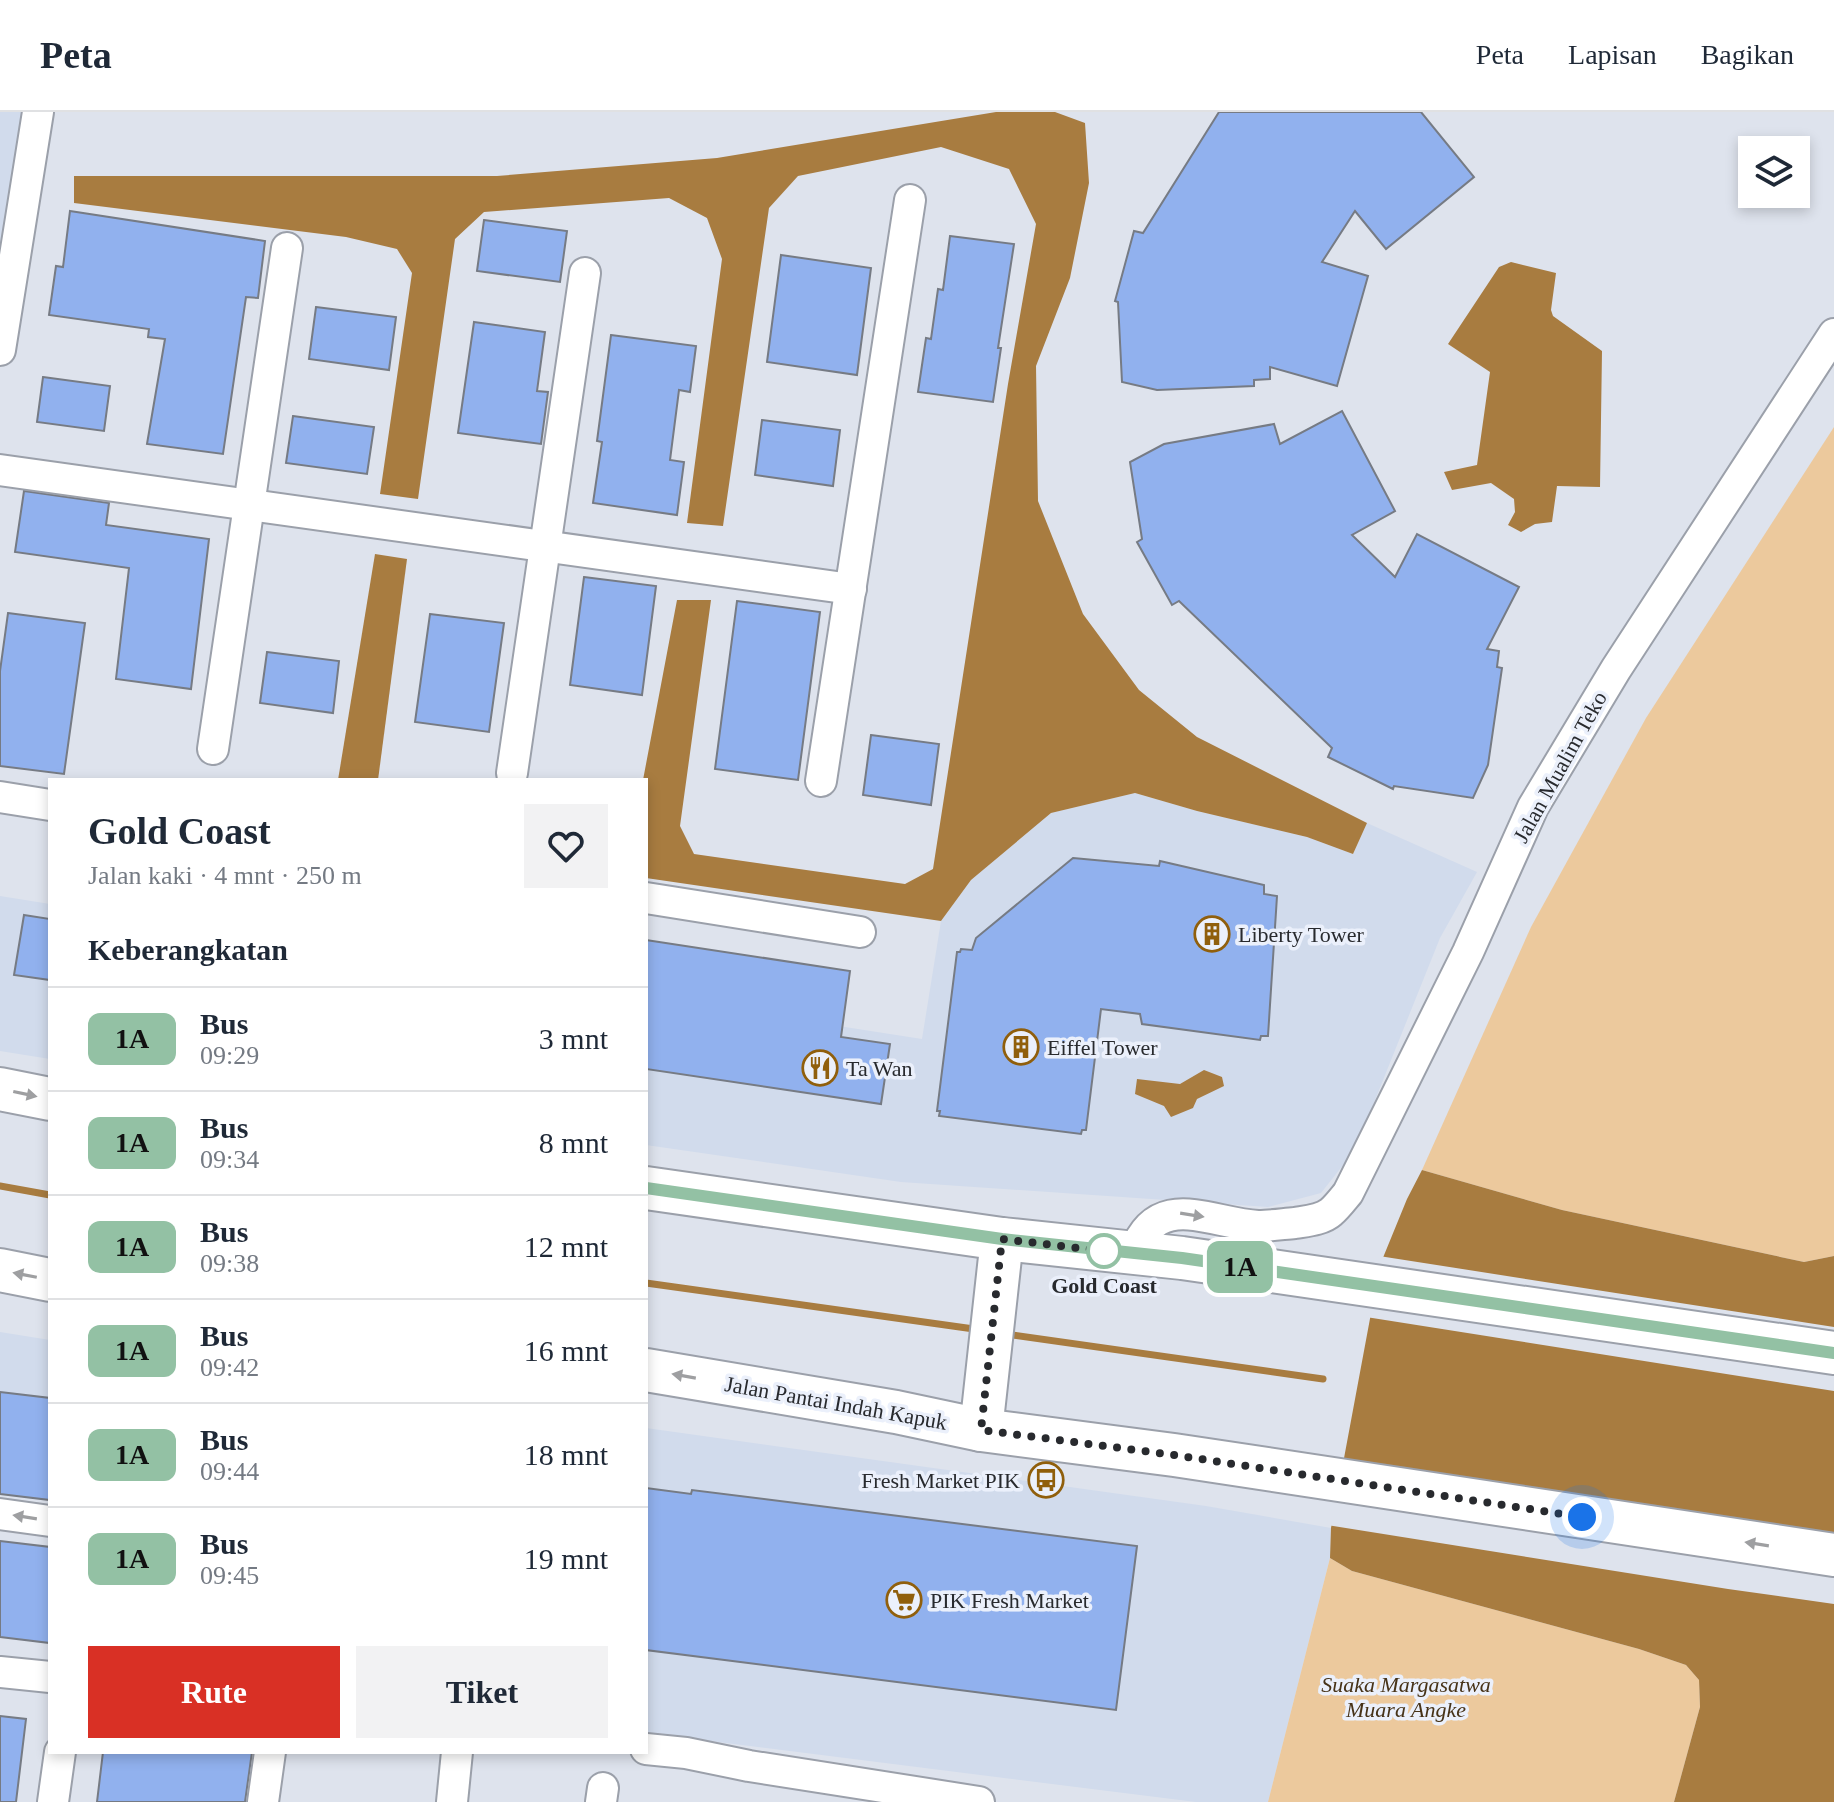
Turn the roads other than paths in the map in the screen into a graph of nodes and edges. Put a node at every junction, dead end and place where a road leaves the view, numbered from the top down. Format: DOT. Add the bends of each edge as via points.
graph roads {
  1 [pos="38,112"];
  2 [pos="910,200"];
  3 [pos="287,248"];
  4 [pos="585,273"];
  5 [pos="1834,334"];
  6 [pos="0,350"];
  7 [pos="0,470"];
  8 [pos="248,505"];
  9 [pos="545,546"];
  10 [pos="851,589"];
  11 [pos="213,749"];
  12 [pos="512,773"];
  13 [pos="821,781"];
  14 [pos="0,797"];
  15 [pos="48,805"];
  16 [pos="648,898"];
  17 [pos="860,932"];
  18 [pos="0,1089"];
  19 [pos="48,1099"];
  20 [pos="648,1188"];
  21 [pos="1275,1225"];
  22 [pos="1002,1239"];
  23 [pos="1134,1253"];
  24 [pos="0,1270"];
  25 [pos="1267,1271"];
  26 [pos="48,1280"];
  27 [pos="1834,1353"];
  28 [pos="648,1370"];
  29 [pos="983,1411"];
  30 [pos="0,1514"];
  31 [pos="48,1521"];
  32 [pos="1834,1555"];
  33 [pos="0,1672"];
  34 [pos="48,1677"];
  35 [pos="648,1749"];
  36 [pos="60,1754"];
  37 [pos="270,1754"];
  38 [pos="457,1754"];
  39 [pos="53,1802"];
  40 [pos="263,1802"];
  41 [pos="452,1802"];
  42 [pos="979,1802"];
  1 -- 6 [label="street"];
  2 -- 10 [label="street"];
  3 -- 8 [label="street"];
  4 -- 9 [label="street"];
  5 -- 21 [label="street, Jalan Mualim Teko" via="1546,783 1348,1193 1330,1214"];
  7 -- 8 [label="street"];
  8 -- 9 [label="street"];
  8 -- 11 [label="street"];
  9 -- 10 [label="street"];
  9 -- 12 [label="street"];
  10 -- 13 [label="street"];
  14 -- 15 [label="street"];
  16 -- 17 [label="street"];
  18 -- 19 [label="main road, one-way"];
  20 -- 22 [label="main road"];
  23 -- 21 [label="street, Jalan Mualim Teko, one-way" via="1158,1219 1177,1213"];
  21 -- 25 [label="street" via="1255,1234 1249,1246 1251,1260"];
  22 -- 23 [label="main road"];
  22 -- 29 [label="main road"];
  23 -- 25 [label="main road"];
  26 -- 24 [label="main road, one-way"];
  25 -- 27 [label="main road"];
  29 -- 28 [label="main road, Jalan Pantai Indah Kapuk, one-way" via="896,1412"];
  32 -- 29 [label="main road, Jalan Pantai Indah Kapuk, one-way" via="1174,1455"];
  31 -- 30 [label="street, one-way"];
  33 -- 34 [label="street"];
  35 -- 42 [label="street"];
  36 -- 39 [label="street"];
  37 -- 40 [label="street"];
  38 -- 41 [label="street"];
}
